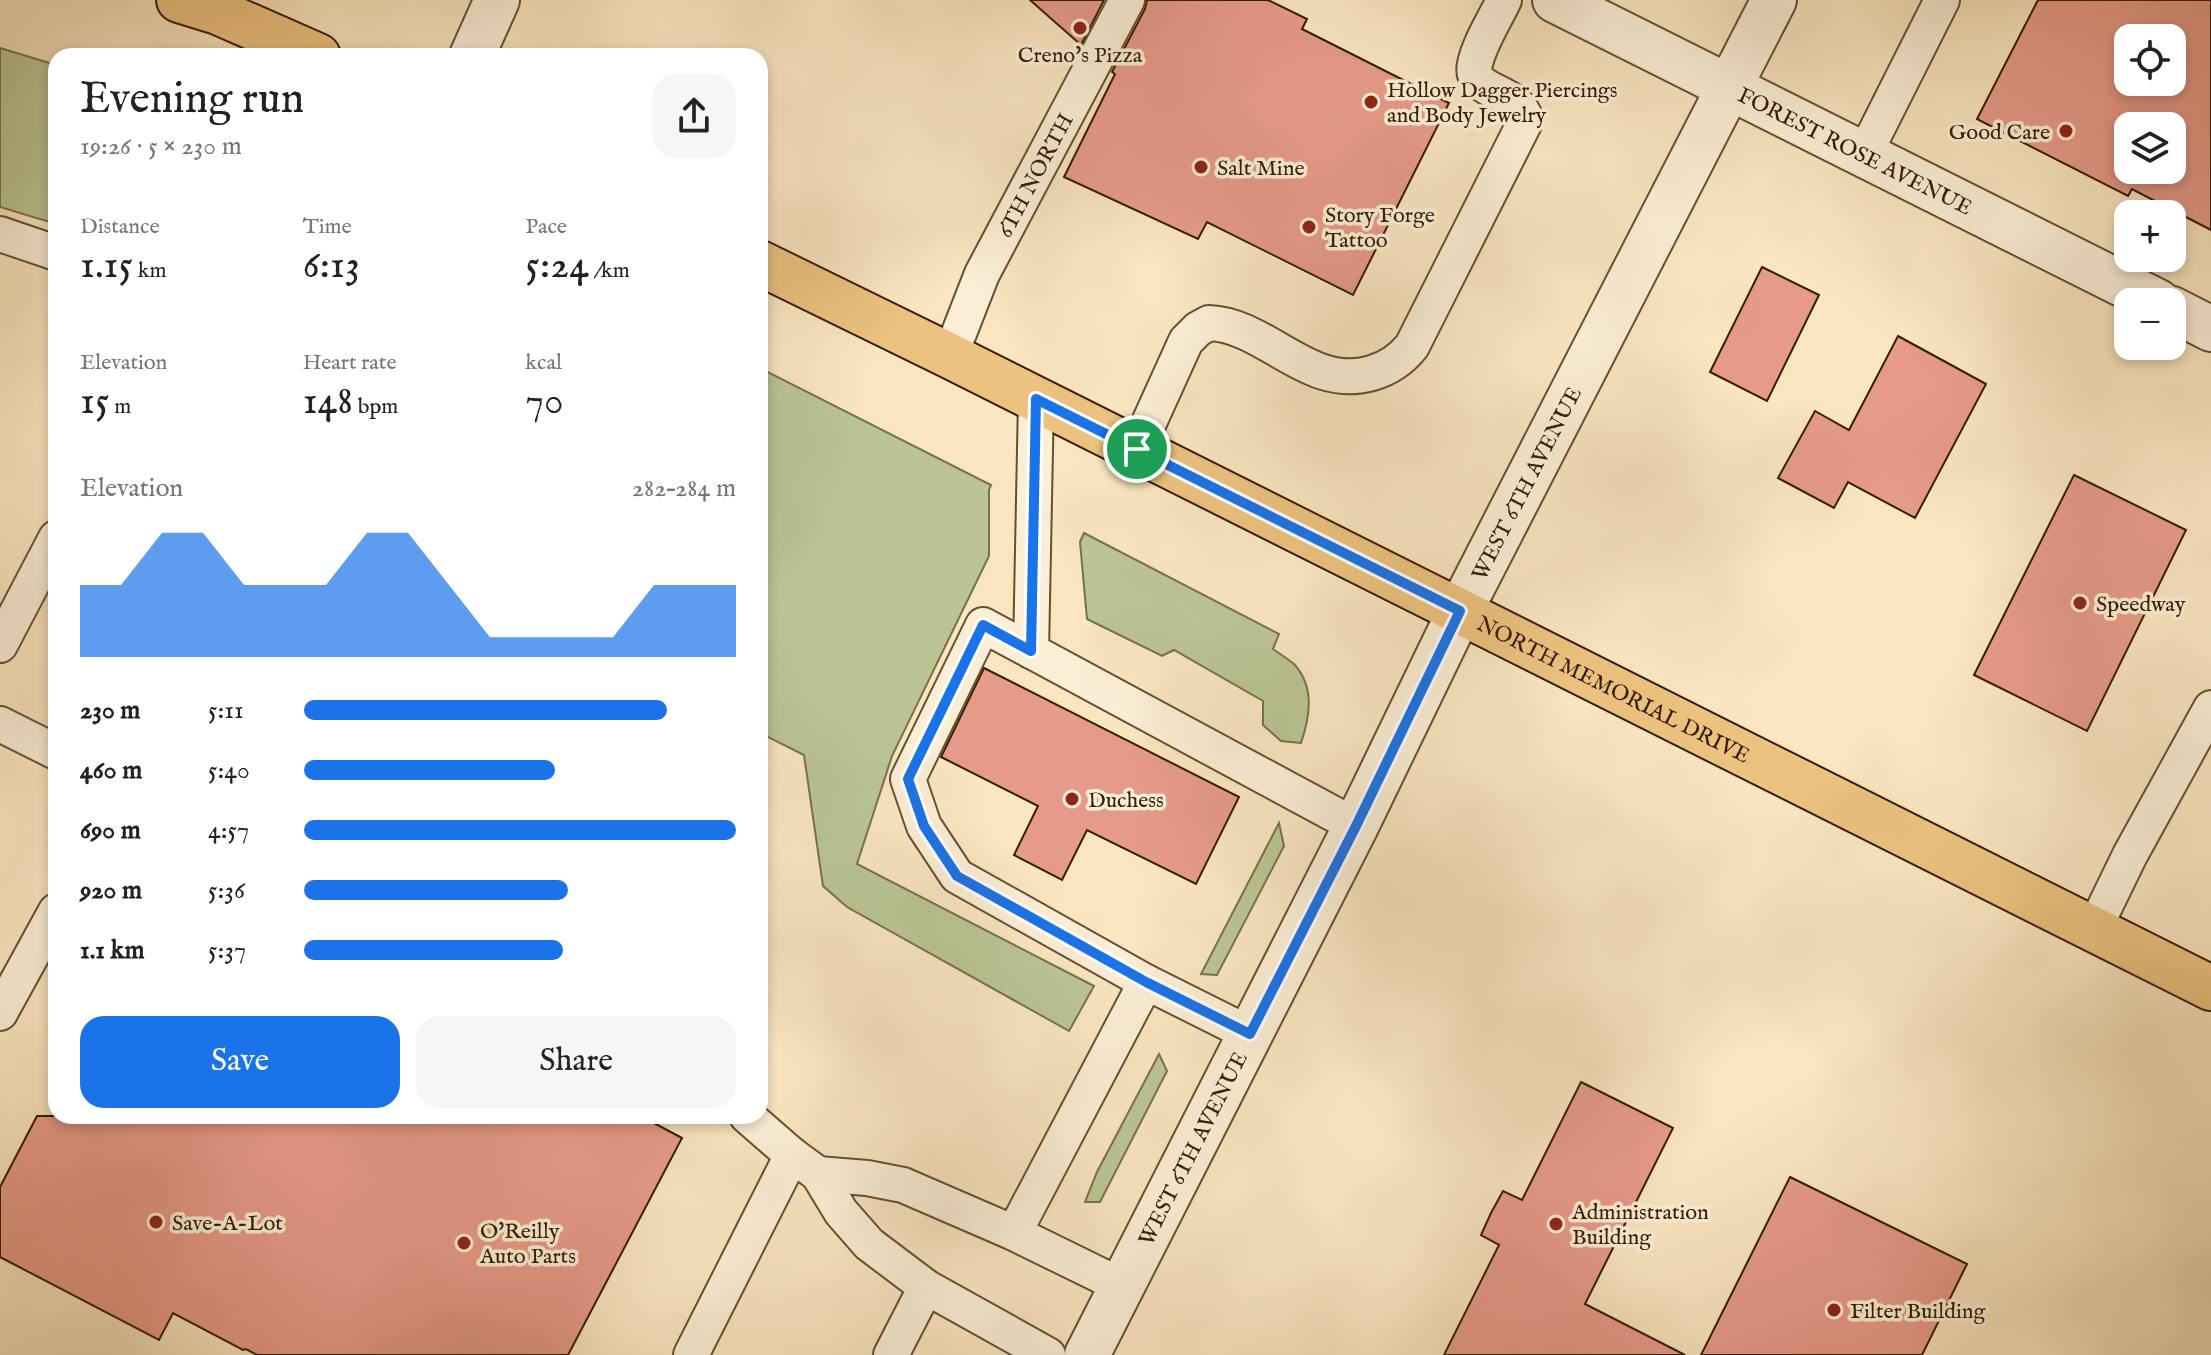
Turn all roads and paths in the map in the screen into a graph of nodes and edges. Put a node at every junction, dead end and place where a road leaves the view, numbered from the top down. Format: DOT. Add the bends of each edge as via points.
graph roads {
  1 [pos="497,0"];
  2 [pos="1127,0"];
  3 [pos="1504,0"];
  4 [pos="1555,0"];
  5 [pos="1774,0"];
  6 [pos="1942,0"];
  7 [pos="207,4"];
  8 [pos="301,48"];
  9 [pos="476,48"];
  10 [pos="1728,86"];
  11 [pos="1864,155"];
  12 [pos="0,234"];
  13 [pos="48,250"];
  14 [pos="768,267"];
  15 [pos="2130,288"];
  16 [pos="2186,316"];
  17 [pos="2211,329"];
  18 [pos="950,356"];
  19 [pos="1036,399"];
  20 [pos="1137,449"];
  21 [pos="48,553"];
  22 [pos="1460,611"];
  23 [pos="0,645"];
  24 [pos="1031,651"];
  25 [pos="2211,708"];
  26 [pos="0,724"];
  27 [pos="48,748"];
  28 [pos="1356,826"];
  29 [pos="48,926"];
  30 [pos="2094,929"];
  31 [pos="1146,982"];
  32 [pos="2211,988"];
  33 [pos="0,1013"];
  34 [pos="1250,1034"];
  35 [pos="757,1124"];
  36 [pos="805,1164"];
  37 [pos="1014,1233"];
  38 [pos="1122,1286"];
  39 [pos="926,1287"];
  40 [pos="691,1355"];
  41 [pos="891,1355"];
  42 [pos="1048,1355"];
  43 [pos="1087,1355"];
  1 -- 9 [label="street"];
  2 -- 18 [label="lane, 6TH NORTH" via="982,274"];
  3 -- 20 [label="lane" via="1474,72 1483,85 1520,105 1526,120 1403,358 1368,374 1330,375 1233,327 1209,323 1186,341"];
  4 -- 10 [label="street, FOREST ROSE AVENUE"];
  5 -- 10 [label="street, WEST 6TH AVENUE"];
  6 -- 11 [label="lane"];
  7 -- 8 [label="main road"];
  10 -- 11 [label="street, FOREST ROSE AVENUE"];
  10 -- 22 [label="street, WEST 6TH AVENUE"];
  11 -- 15 [label="street, FOREST ROSE AVENUE"];
  12 -- 13 [label="lane"];
  14 -- 18 [label="main road, NORTH MEMORIAL DRIVE"];
  16 -- 17 [label="street"];
  18 -- 19 [label="main road, NORTH MEMORIAL DRIVE"];
  19 -- 20 [label="main road, NORTH MEMORIAL DRIVE"];
  19 -- 24 [label="lane"];
  20 -- 22 [label="main road, NORTH MEMORIAL DRIVE"];
  21 -- 23 [label="lane"];
  22 -- 28 [label="street, WEST 6TH AVENUE"];
  22 -- 30 [label="main road, NORTH MEMORIAL DRIVE"];
  24 -- 28 [label="lane"];
  24 -- 31 [label="lane" via="983,625 908,779 924,826 957,876"];
  25 -- 30 [label="lane"];
  26 -- 27 [label="lane"];
  28 -- 34 [label="street, WEST 6TH AVENUE"];
  29 -- 33 [label="lane"];
  30 -- 32 [label="main road, NORTH MEMORIAL DRIVE"];
  31 -- 34 [label="lane"];
  31 -- 37 [label="lane"];
  34 -- 38 [label="street, WEST 6TH AVENUE"];
  35 -- 36 [label="lane"];
  36 -- 37 [label="lane" via="903,1185"];
  36 -- 39 [label="lane" via="869,1244"];
  36 -- 40 [label="lane"];
  37 -- 38 [label="lane"];
  38 -- 43 [label="street, WEST 6TH AVENUE"];
  39 -- 41 [label="lane"];
  39 -- 42 [label="lane"];
}
